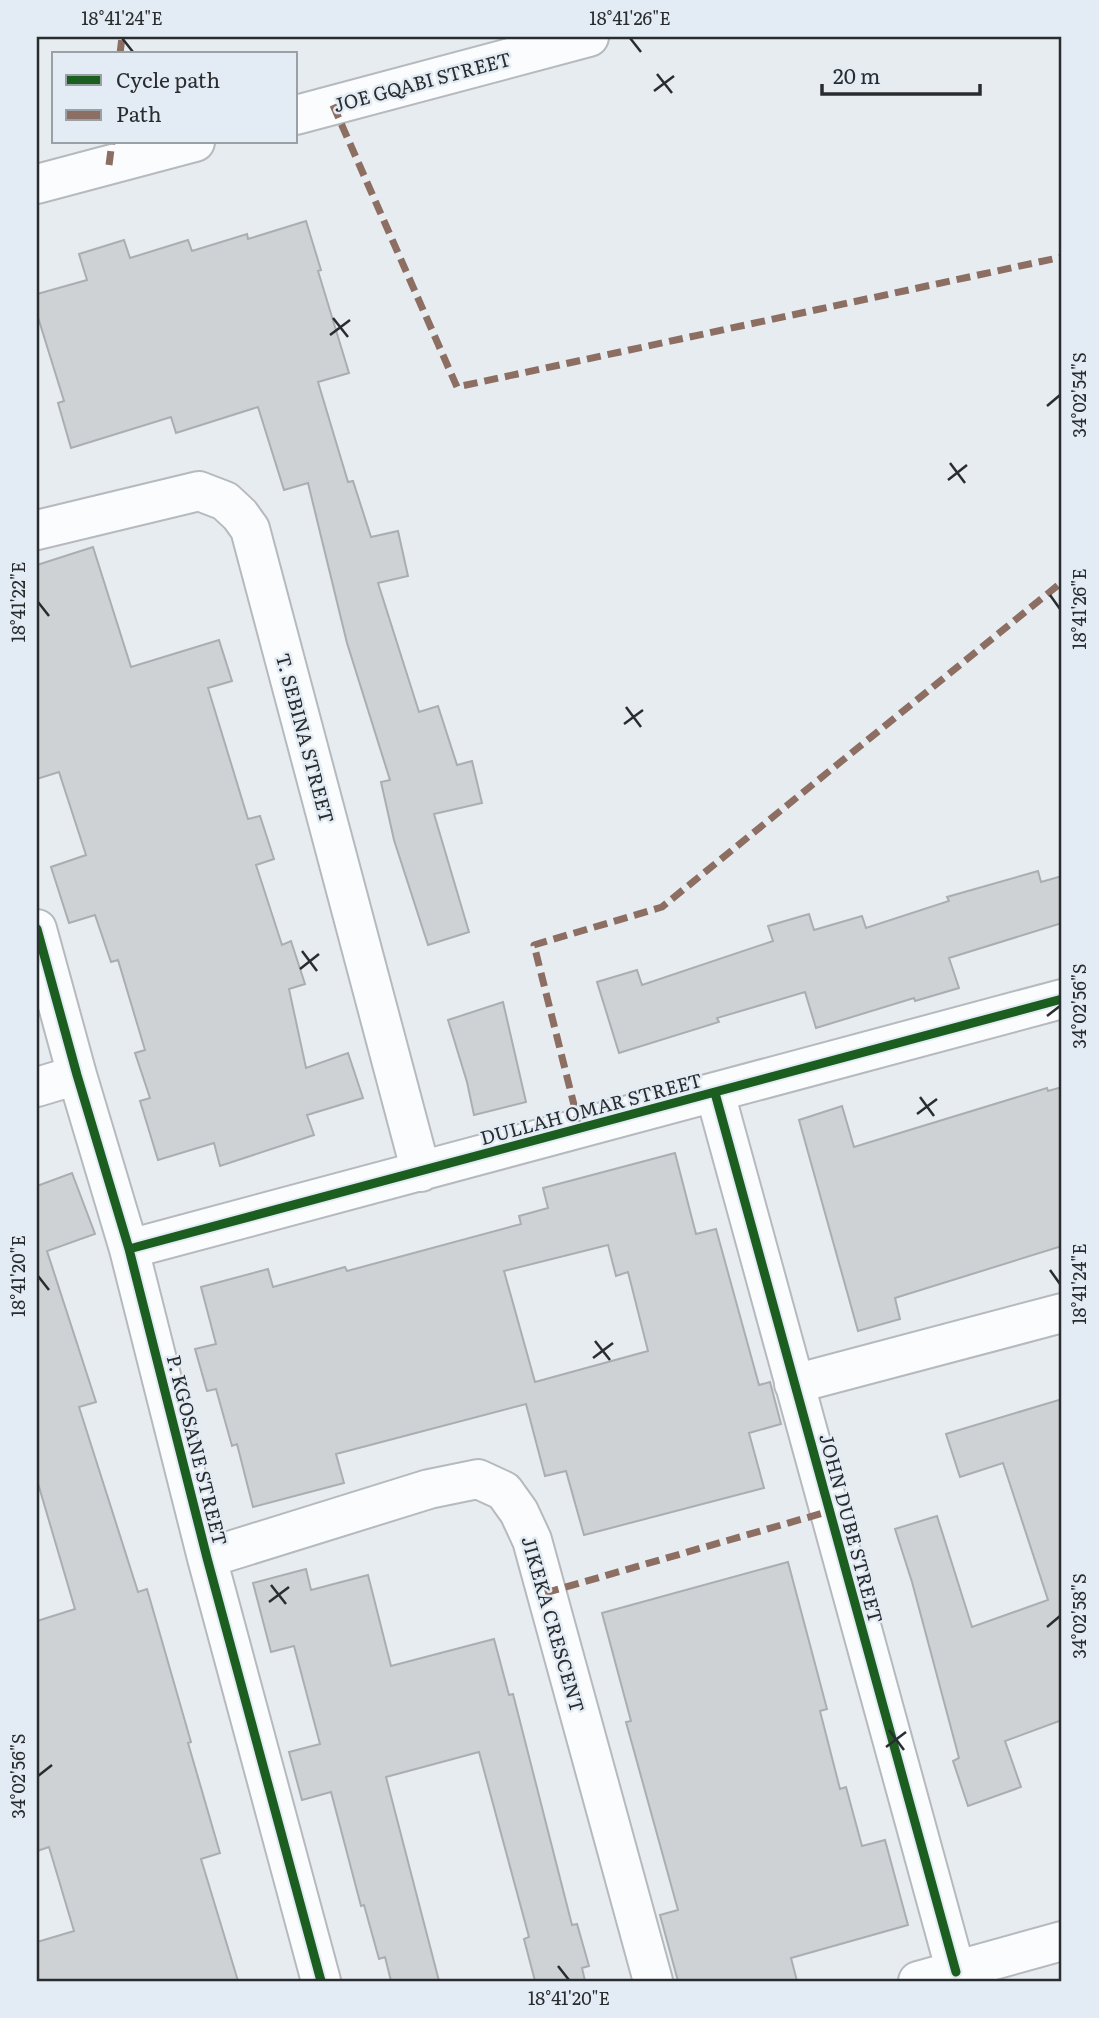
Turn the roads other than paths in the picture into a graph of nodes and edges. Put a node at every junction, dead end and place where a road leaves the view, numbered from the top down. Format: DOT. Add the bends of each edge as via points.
graph roads {
  1 [pos="589,37"];
  2 [pos="298,114"];
  3 [pos="187,144"];
  4 [pos="37,184"];
  5 [pos="37,530"];
  6 [pos="37,929"];
  7 [pos="1062,999"];
  8 [pos="76,1075"];
  9 [pos="37,1087"];
  10 [pos="715,1093"];
  11 [pos="421,1172"];
  12 [pos="129,1249"];
  13 [pos="1062,1313"];
  14 [pos="794,1384"];
  15 [pos="207,1558"];
  16 [pos="1062,1941"];
  17 [pos="956,1972"];
  18 [pos="321,1981"];
  19 [pos="653,1981"];
  20 [pos="918,1981"];
  1 -- 2 [label="street, JOE GQABI STREET"];
  3 -- 4 [label="street"];
  5 -- 11 [label="street, T. SEBINA STREET" via="199,491 225,501 246,522"];
  6 -- 8 [label="street, P. KGOSANE STREET"];
  7 -- 10 [label="street, DULLAH OMAR STREET"];
  8 -- 9 [label="street"];
  8 -- 12 [label="street, P. KGOSANE STREET"];
  10 -- 11 [label="street, DULLAH OMAR STREET"];
  10 -- 14 [label="street, JOHN DUBE STREET"];
  11 -- 12 [label="street, DULLAH OMAR STREET"];
  12 -- 15 [label="street, P. KGOSANE STREET"];
  13 -- 14 [label="street"];
  14 -- 17 [label="street, JOHN DUBE STREET"];
  15 -- 18 [label="street, P. KGOSANE STREET"];
  15 -- 19 [label="street, JIKEKA CRESCENT" via="429,1489 478,1479 504,1491 532,1540"];
  16 -- 17 [label="street"];
  17 -- 20 [label="street"];
}
